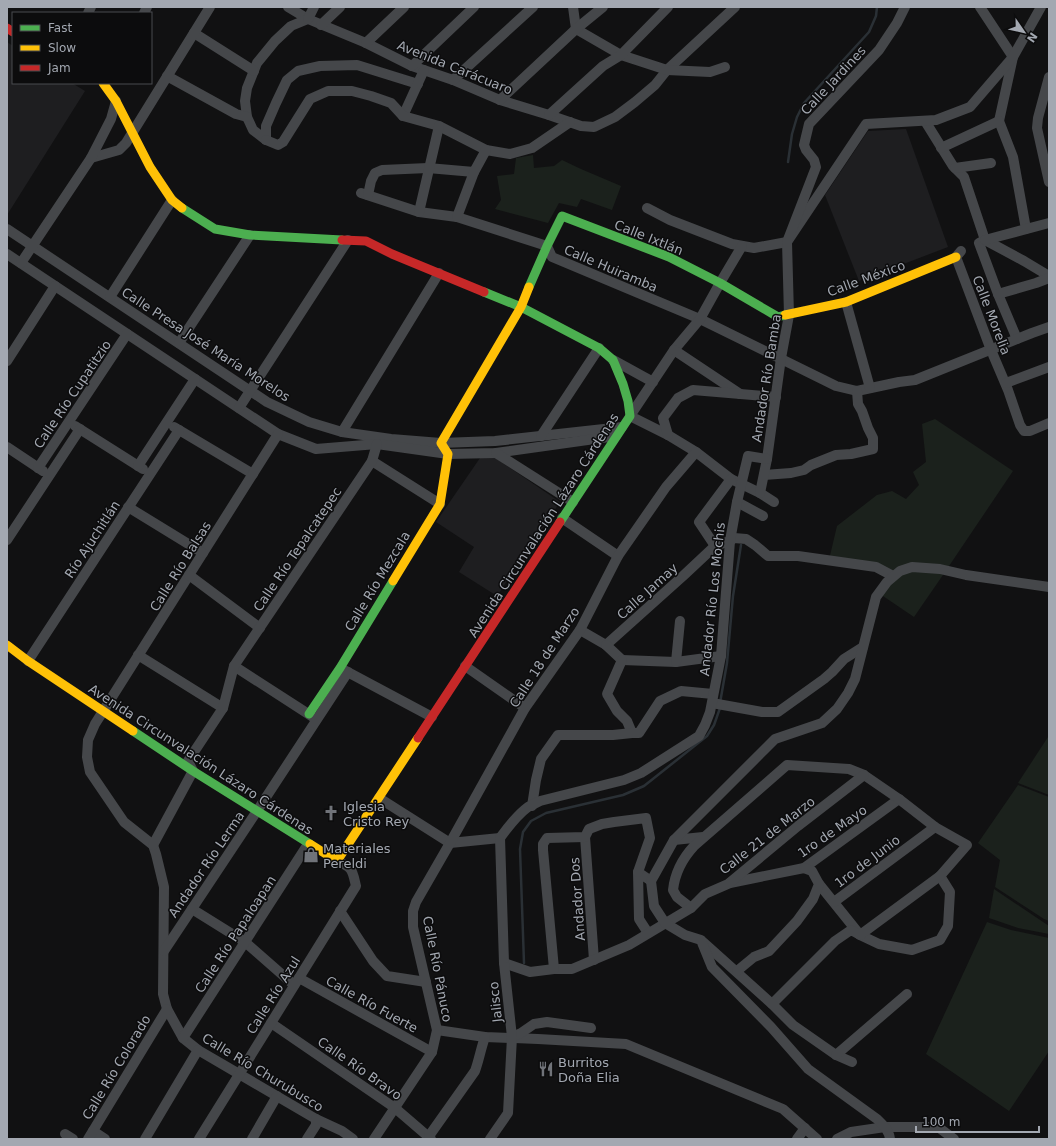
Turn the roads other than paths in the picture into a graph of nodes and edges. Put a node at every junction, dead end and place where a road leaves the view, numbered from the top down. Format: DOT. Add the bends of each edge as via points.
graph roads {
  1 [pos="210,7"];
  2 [pos="288,7"];
  3 [pos="314,7"];
  4 [pos="340,7"];
  5 [pos="404,7"];
  6 [pos="474,7"];
  7 [pos="533,7"];
  8 [pos="573,7"];
  9 [pos="604,7"];
  10 [pos="668,7"];
  11 [pos="734,7"];
  12 [pos="905,7"];
  13 [pos="980,7"];
  14 [pos="1041,7"];
  15 [pos="308,19"];
  16 [pos="321,25"];
  17 [pos="576,29"];
  18 [pos="194,33"];
  19 [pos="366,43"];
  20 [pos="621,55"];
  21 [pos="1013,57"];
  22 [pos="412,66"];
  23 [pos="724,67"];
  24 [pos="424,70"];
  25 [pos="667,70"];
  26 [pos="254,71"];
  27 [pos="168,76"];
  28 [pos="1049,77"];
  29 [pos="453,80"];
  30 [pos="104,84"];
  31 [pos="418,84"];
  32 [pos="500,100"];
  33 [pos="116,102"];
  34 [pos="549,115"];
  35 [pos="403,116"];
  36 [pos="247,117"];
  37 [pos="925,121"];
  38 [pos="999,121"];
  39 [pos="570,122"];
  40 [pos="439,126"];
  41 [pos="132,133"];
  42 [pos="266,140"];
  43 [pos="941,148"];
  44 [pos="486,150"];
  45 [pos="91,158"];
  46 [pos="990,163"];
  47 [pos="428,168"];
  48 [pos="955,168"];
  49 [pos="474,172"];
  50 [pos="1049,182"];
  51 [pos="172,200"];
  52 [pos="647,208"];
  53 [pos="419,212"];
  54 [pos="457,217"];
  55 [pos="1049,223"];
  56 [pos="7,229"];
  57 [pos="1026,229"];
  58 [pos="250,235"];
  59 [pos="348,240"];
  60 [pos="787,242"];
  61 [pos="982,242"];
  62 [pos="32,246"];
  63 [pos="547,246"];
  64 [pos="742,246"];
  65 [pos="7,254"];
  66 [pos="958,254"];
  67 [pos="21,263"];
  68 [pos="439,273"];
  69 [pos="1049,277"];
  70 [pos="720,283"];
  71 [pos="55,286"];
  72 [pos="998,294"];
  73 [pos="110,297"];
  74 [pos="846,302"];
  75 [pos="521,307"];
  76 [pos="789,315"];
  77 [pos="700,319"];
  78 [pos="1049,327"];
  79 [pos="127,334"];
  80 [pos="1017,338"];
  81 [pos="179,343"];
  82 [pos="599,348"];
  83 [pos="674,350"];
  84 [pos="992,350"];
  85 [pos="781,358"];
  86 [pos="613,360"];
  87 [pos="7,361"];
  88 [pos="1049,367"];
  89 [pos="195,379"];
  90 [pos="653,382"];
  91 [pos="1007,386"];
  92 [pos="870,388"];
  93 [pos="250,390"];
  94 [pos="857,391"];
  95 [pos="742,395"];
  96 [pos="776,397"];
  97 [pos="239,408"];
  98 [pos="630,416"];
  99 [pos="69,421"];
  100 [pos="166,423"];
  101 [pos="1049,423"];
  102 [pos="622,427"];
  103 [pos="80,429"];
  104 [pos="179,430"];
  105 [pos="342,432"];
  106 [pos="278,434"];
  107 [pos="668,435"];
  108 [pos="541,436"];
  109 [pos="616,436"];
  110 [pos="377,444"];
  111 [pos="441,444"];
  112 [pos="7,447"];
  113 [pos="696,452"];
  114 [pos="496,453"];
  115 [pos="448,454"];
  116 [pos="767,459"];
  117 [pos="372,461"];
  118 [pos="138,466"];
  119 [pos="38,468"];
  120 [pos="150,474"];
  121 [pos="253,474"];
  122 [pos="50,475"];
  123 [pos="764,475"];
  124 [pos="731,480"];
  125 [pos="741,484"];
  126 [pos="760,493"];
  127 [pos="573,502"];
  128 [pos="737,502"];
  129 [pos="774,502"];
  130 [pos="440,504"];
  131 [pos="128,507"];
  132 [pos="763,516"];
  133 [pos="562,518"];
  134 [pos="7,540"];
  135 [pos="730,541"];
  136 [pos="715,546"];
  137 [pos="203,553"];
  138 [pos="618,556"];
  139 [pos="189,575"];
  140 [pos="893,576"];
  141 [pos="1049,587"];
  142 [pos="680,621"];
  143 [pos="260,628"];
  144 [pos="580,630"];
  145 [pos="7,645"];
  146 [pos="606,645"];
  147 [pos="863,647"];
  148 [pos="138,655"];
  149 [pos="721,656"];
  150 [pos="622,660"];
  151 [pos="28,661"];
  152 [pos="676,662"];
  153 [pos="234,666"];
  154 [pos="465,666"];
  155 [pos="344,670"];
  156 [pos="713,700"];
  157 [pos="223,708"];
  158 [pos="525,708"];
  159 [pos="103,711"];
  160 [pos="313,717"];
  161 [pos="432,717"];
  162 [pos="632,733"];
  163 [pos="193,771"];
  164 [pos="864,775"];
  165 [pos="378,798"];
  166 [pos="899,799"];
  167 [pos="532,806"];
  168 [pos="257,811"];
  169 [pos="935,827"];
  170 [pos="585,837"];
  171 [pos="500,838"];
  172 [pos="703,838"];
  173 [pos="674,840"];
  174 [pos="450,843"];
  175 [pos="308,844"];
  176 [pos="153,845"];
  177 [pos="337,861"];
  178 [pos="804,868"];
  179 [pos="638,872"];
  180 [pos="940,876"];
  181 [pos="651,881"];
  182 [pos="728,884"];
  183 [pos="819,884"];
  184 [pos="834,902"];
  185 [pos="691,908"];
  186 [pos="192,909"];
  187 [pos="340,911"];
  188 [pos="665,923"];
  189 [pos="648,933"];
  190 [pos="860,935"];
  191 [pos="701,940"];
  192 [pos="245,942"];
  193 [pos="164,951"];
  194 [pos="594,960"];
  195 [pos="505,964"];
  196 [pos="554,969"];
  197 [pos="736,971"];
  198 [pos="296,981"];
  199 [pos="426,982"];
  200 [pos="907,994"];
  201 [pos="772,1004"];
  202 [pos="167,1009"];
  203 [pos="271,1023"];
  204 [pos="591,1028"];
  205 [pos="437,1030"];
  206 [pos="485,1037"];
  207 [pos="183,1038"];
  208 [pos="512,1038"];
  209 [pos="198,1050"];
  210 [pos="432,1052"];
  211 [pos="836,1055"];
  212 [pos="852,1062"];
  213 [pos="239,1074"];
  214 [pos="277,1096"];
  215 [pos="396,1108"];
  216 [pos="316,1119"];
  217 [pos="885,1127"];
  218 [pos="805,1128"];
  219 [pos="90,1135"];
  220 [pos="375,1138"];
  221 [pos="430,1138"];
  222 [pos="105,1139"];
  223 [pos="146,1139"];
  224 [pos="199,1139"];
  225 [pos="252,1139"];
  226 [pos="307,1139"];
  227 [pos="353,1139"];
  228 [pos="490,1139"];
  229 [pos="797,1139"];
  230 [pos="817,1139"];
  231 [pos="837,1139"];
  232 [pos="890,1139"];
  233 [pos="954,1139"];
  1 -- 18 [label="street"];
  2 -- 15 [label="street, Avenida Carácuaro"];
  3 -- 15 [label="street"];
  4 -- 16 [label="street"];
  5 -- 19 [label="street"];
  6 -- 22 [label="street"];
  7 -- 29 [label="street"];
  8 -- 17 [label="street"];
  9 -- 17 [label="street"];
  10 -- 20 [label="street"];
  11 -- 25 [label="street, Avenida Carácuaro"];
  12 -- 60 [label="street, Calle Jardines" via="879,50 809,124 804,145 816,167"];
  13 -- 21 [label="street"];
  14 -- 21 [label="street"];
  15 -- 16 [label="street, Avenida Carácuaro"];
  15 -- 26 [label="street" via="291,26 275,41 257,63"];
  16 -- 19 [label="street, Avenida Carácuaro"];
  17 -- 20 [label="street"];
  17 -- 32 [label="street"];
  18 -- 26 [label="street"];
  18 -- 27 [label="street"];
  19 -- 22 [label="street, Avenida Carácuaro"];
  20 -- 25 [label="street"];
  20 -- 34 [label="street" via="603,66"];
  21 -- 37 [label="street" via="970,107 936,120"];
  21 -- 38 [label="street"];
  22 -- 24 [label="street, Avenida Carácuaro"];
  23 -- 25 [label="street" via="710,72"];
  24 -- 29 [label="street, Avenida Carácuaro"];
  24 -- 31 [label="street"];
  25 -- 39 [label="street, Avenida Carácuaro" via="650,89 615,117 594,127"];
  26 -- 36 [label="street" via="245,101"];
  27 -- 36 [label="street" via="236,114"];
  27 -- 41 [label="street"];
  28 -- 50 [label="street" via="1037,128"];
  29 -- 32 [label="street, Avenida Carácuaro"];
  30 -- 33 [label="street, Avenida Circunvalación Lázaro Cárdenas"];
  31 -- 35 [label="street"];
  31 -- 42 [label="street" via="358,65 320,66 298,71 287,80 276,103 266,126"];
  32 -- 34 [label="street, Avenida Carácuaro"];
  33 -- 41 [label="street, Avenida Circunvalación Lázaro Cárdenas"];
  33 -- 45 [label="street" via="111,119"];
  34 -- 39 [label="street, Avenida Carácuaro"];
  35 -- 40 [label="street"];
  35 -- 42 [label="street" via="391,103 371,96 352,91 328,91 310,99 283,142 278,145"];
  36 -- 42 [label="street" via="254,130"];
  37 -- 43 [label="street"];
  37 -- 60 [label="street" via="866,124"];
  38 -- 43 [label="street"];
  38 -- 57 [label="street" via="1013,157"];
  39 -- 44 [label="street" via="532,148 510,154"];
  40 -- 44 [label="street"];
  40 -- 47 [label="street"];
  41 -- 45 [label="street" via="119,150"];
  41 -- 51 [label="street, Avenida Circunvalación Lázaro Cárdenas"];
  43 -- 48 [label="street"];
  44 -- 49 [label="street"];
  45 -- 62 [label="street"];
  46 -- 48 [label="street"];
  47 -- 49 [label="street"];
  47 -- 53 [label="street"];
  47 -- 53 [label="street, Calle Huiramba" via="382,170 375,174 365,194"];
  48 -- 61 [label="street" via="964,177"];
  49 -- 54 [label="street"];
  51 -- 58 [label="street, Avenida Circunvalación Lázaro Cárdenas" via="215,229"];
  51 -- 73 [label="street"];
  52 -- 64 [label="street" via="670,220"];
  53 -- 54 [label="street, Calle Huiramba"];
  54 -- 63 [label="street, Calle Huiramba"];
  55 -- 57 [label="street"];
  56 -- 62 [label="street, Calle Presa José María Morelos"];
  57 -- 61 [label="street"];
  58 -- 59 [label="street, Avenida Circunvalación Lázaro Cárdenas"];
  58 -- 81 [label="street"];
  59 -- 68 [label="street, Avenida Circunvalación Lázaro Cárdenas" via="366,241"];
  59 -- 93 [label="street"];
  60 -- 64 [label="street" via="754,248"];
  60 -- 76 [label="street, Andador Río Bamba"];
  61 -- 69 [label="street" via="1024,261"];
  61 -- 72 [label="street"];
  62 -- 67 [label="street"];
  62 -- 73 [label="street, Calle Presa José María Morelos"];
  63 -- 70 [label="street, Calle Ixtlán" via="562,216 669,257"];
  63 -- 75 [label="street"];
  63 -- 77 [label="street, Calle Huiramba" via="552,257"];
  64 -- 70 [label="street"];
  65 -- 67 [label="street"];
  66 -- 74 [label="street, Calle México"];
  66 -- 84 [label="street, Calle Morelia"];
  67 -- 71 [label="street"];
  68 -- 75 [label="street, Avenida Circunvalación Lázaro Cárdenas"];
  68 -- 105 [label="street"];
  69 -- 72 [label="street"];
  70 -- 76 [label="street, Calle México" via="778,317"];
  70 -- 77 [label="street"];
  71 -- 79 [label="street"];
  71 -- 87 [label="street"];
  72 -- 80 [label="street"];
  73 -- 81 [label="street, Calle Presa José María Morelos"];
  74 -- 76 [label="street, Calle México"];
  74 -- 92 [label="street"];
  75 -- 82 [label="street, Avenida Circunvalación Lázaro Cárdenas"];
  75 -- 111 [label="street"];
  76 -- 85 [label="street, Andador Río Bamba"];
  77 -- 83 [label="street"];
  77 -- 85 [label="street, Calle Huiramba"];
  78 -- 80 [label="street"];
  79 -- 89 [label="street"];
  79 -- 99 [label="street, Calle Río Cupatitzio"];
  80 -- 84 [label="street"];
  81 -- 93 [label="street, Calle Presa José María Morelos"];
  82 -- 86 [label="street, Avenida Circunvalación Lázaro Cárdenas"];
  82 -- 108 [label="street"];
  83 -- 90 [label="street"];
  83 -- 95 [label="street"];
  84 -- 91 [label="street, Calle Morelia"];
  84 -- 92 [label="street" via="915,380"];
  85 -- 94 [label="street, Calle Huiramba" via="836,386"];
  85 -- 96 [label="street, Andador Río Bamba"];
  86 -- 90 [label="street"];
  86 -- 98 [label="street, Avenida Circunvalación Lázaro Cárdenas" via="628,401"];
  88 -- 91 [label="street"];
  89 -- 97 [label="street"];
  89 -- 100 [label="street"];
  90 -- 98 [label="street"];
  91 -- 101 [label="street, Calle Morelia" via="1024,430 1030,431"];
  92 -- 94 [label="street"];
  93 -- 97 [label="street"];
  93 -- 105 [label="street, Calle Presa José María Morelos" via="267,402 309,422"];
  94 -- 123 [label="street" via="858,404 873,438 873,449 836,455 792,473"];
  95 -- 96 [label="street"];
  95 -- 107 [label="street" via="693,390 678,398 663,418"];
  96 -- 116 [label="street, Andador Río Bamba"];
  97 -- 106 [label="street"];
  98 -- 102 [label="street, Avenida Circunvalación Lázaro Cárdenas"];
  98 -- 107 [label="street"];
  99 -- 103 [label="street"];
  99 -- 119 [label="street, Calle Río Cupatitzio"];
  100 -- 104 [label="street"];
  100 -- 118 [label="street"];
  102 -- 108 [label="street, Calle Presa José María Morelos"];
  102 -- 109 [label="street, Avenida Circunvalación Lázaro Cárdenas"];
  103 -- 118 [label="street"];
  103 -- 122 [label="street, Calle Río Cupatitzio"];
  104 -- 120 [label="street, Río Ajuchitlán"];
  104 -- 121 [label="street"];
  105 -- 111 [label="street, Calle Presa José María Morelos"];
  106 -- 110 [label="street" via="316,449"];
  106 -- 121 [label="street, Calle Río Balsas"];
  107 -- 113 [label="street"];
  108 -- 111 [label="street, Calle Presa José María Morelos"];
  109 -- 114 [label="street"];
  109 -- 127 [label="street, Avenida Circunvalación Lázaro Cárdenas"];
  110 -- 115 [label="street"];
  110 -- 117 [label="street, Calle Río Tepalcatepec"];
  111 -- 115 [label="street"];
  112 -- 119 [label="street"];
  113 -- 124 [label="street"];
  113 -- 138 [label="street, Calle 18 de Marzo" via="666,487"];
  114 -- 115 [label="street"];
  114 -- 127 [label="street"];
  115 -- 130 [label="street, Calle Río Mezcala"];
  116 -- 123 [label="street, Andador Río Bamba"];
  116 -- 125 [label="street, Andador Río Los Mochis" via="748,456"];
  117 -- 130 [label="street"];
  117 -- 143 [label="street, Calle Río Tepalcatepec"];
  118 -- 120 [label="street"];
  119 -- 122 [label="street"];
  120 -- 131 [label="street, Río Ajuchitlán"];
  121 -- 137 [label="street, Calle Río Balsas"];
  122 -- 134 [label="street, Calle Río Cupatitzio"];
  123 -- 126 [label="street, Andador Río Bamba"];
  124 -- 125 [label="street"];
  124 -- 136 [label="street" via="699,522"];
  125 -- 126 [label="street"];
  125 -- 128 [label="street, Andador Río Los Mochis"];
  126 -- 129 [label="street"];
  127 -- 133 [label="street, Avenida Circunvalación Lázaro Cárdenas"];
  128 -- 132 [label="street"];
  128 -- 135 [label="street, Andador Río Los Mochis"];
  130 -- 155 [label="street, Calle Río Mezcala"];
  131 -- 137 [label="street"];
  131 -- 151 [label="street, Río Ajuchitlán"];
  133 -- 138 [label="street"];
  133 -- 154 [label="street, Avenida Circunvalación Lázaro Cárdenas"];
  135 -- 136 [label="street, Calle Jamay"];
  135 -- 140 [label="street, Calle Jamay" via="734,538 746,539 768,556 798,556 876,567"];
  135 -- 149 [label="street, Andador Río Los Mochis"];
  136 -- 146 [label="street, Calle Jamay"];
  137 -- 139 [label="street, Calle Río Balsas"];
  138 -- 144 [label="street, Calle 18 de Marzo"];
  139 -- 143 [label="street"];
  139 -- 148 [label="street, Calle Río Balsas"];
  140 -- 141 [label="street" via="912,567 933,568"];
  140 -- 147 [label="street" via="876,597"];
  142 -- 152 [label="street"];
  143 -- 153 [label="street, Calle Río Tepalcatepec"];
  144 -- 146 [label="street"];
  144 -- 158 [label="street, Calle 18 de Marzo"];
  145 -- 151 [label="street, Avenida Circunvalación Lázaro Cárdenas"];
  146 -- 150 [label="street"];
  147 -- 156 [label="street" via="844,659 824,679 778,712 762,712"];
  147 -- 173 [label="street" via="855,679 837,709 822,723 775,739"];
  148 -- 157 [label="street"];
  148 -- 159 [label="street, Calle Río Balsas"];
  149 -- 152 [label="street"];
  149 -- 156 [label="street, Andador Río Los Mochis"];
  150 -- 152 [label="street"];
  150 -- 162 [label="street" via="607,694 617,711 627,721"];
  151 -- 159 [label="street, Avenida Circunvalación Lázaro Cárdenas"];
  153 -- 157 [label="street, Calle Río Tepalcatepec"];
  153 -- 160 [label="street"];
  154 -- 158 [label="street"];
  154 -- 161 [label="street, Avenida Circunvalación Lázaro Cárdenas"];
  155 -- 160 [label="street, Andador Río Lerma"];
  155 -- 161 [label="street"];
  156 -- 162 [label="street" via="681,691 660,701 639,733"];
  156 -- 167 [label="street, Andador Río Los Mochis" via="705,725 698,736 641,773 624,780 540,801"];
  157 -- 163 [label="street, Calle Río Tepalcatepec" via="188,762"];
  158 -- 174 [label="street, Calle 18 de Marzo"];
  159 -- 163 [label="street, Avenida Circunvalación Lázaro Cárdenas"];
  159 -- 176 [label="street" via="88,740 87,757 90,772 124,822"];
  160 -- 168 [label="street, Andador Río Lerma"];
  161 -- 165 [label="street, Avenida Circunvalación Lázaro Cárdenas"];
  162 -- 167 [label="street" via="558,734 542,759"];
  163 -- 168 [label="street, Avenida Circunvalación Lázaro Cárdenas"];
  163 -- 176 [label="street"];
  164 -- 166 [label="street"];
  164 -- 172 [label="street" via="849,769 787,765"];
  164 -- 182 [label="street, Calle 21 de Marzo"];
  165 -- 174 [label="street"];
  165 -- 177 [label="street, Avenida Circunvalación Lázaro Cárdenas"];
  166 -- 169 [label="street"];
  166 -- 178 [label="street, 1ro de Mayo"];
  167 -- 171 [label="street, Andador Río Los Mochis" via="513,822"];
  168 -- 175 [label="street, Avenida Circunvalación Lázaro Cárdenas"];
  168 -- 186 [label="street, Andador Río Lerma"];
  169 -- 180 [label="street" via="967,845"];
  169 -- 184 [label="street, 1ro de Junio"];
  170 -- 179 [label="street" via="589,829 602,824 646,818 650,838"];
  170 -- 194 [label="street, Andador Dos"];
  170 -- 196 [label="street" via="547,838 543,844"];
  171 -- 174 [label="street"];
  171 -- 195 [label="street, Jalisco"];
  172 -- 173 [label="street"];
  172 -- 185 [label="street" via="684,858 674,883 673,890 677,897"];
  173 -- 181 [label="street"];
  174 -- 199 [label="street, Calle Río Pánuco" via="413,911"];
  175 -- 177 [label="street, Avenida Circunvalación Lázaro Cárdenas"];
  175 -- 192 [label="street, Calle Río Papaloapan"];
  176 -- 193 [label="street, Calle Río Churubusco" via="164,887"];
  177 -- 187 [label="street, Calle Río Azul" via="349,866 356,886"];
  178 -- 182 [label="street, 1ro de Mayo"];
  178 -- 183 [label="street, 1ro de Junio" via="812,871"];
  179 -- 181 [label="street"];
  179 -- 189 [label="street" via="639,919"];
  180 -- 190 [label="street"];
  180 -- 190 [label="street" via="950,892 948,926 940,940 912,950 879,944"];
  181 -- 188 [label="street" via="654,906"];
  182 -- 185 [label="street, Calle 21 de Marzo" via="704,894"];
  183 -- 184 [label="street, 1ro de Junio"];
  183 -- 197 [label="street" via="813,899 797,921 769,951"];
  184 -- 190 [label="street"];
  185 -- 188 [label="street, Calle 21 de Marzo"];
  186 -- 192 [label="street, Calle Río Fuerte"];
  186 -- 193 [label="street, Andador Río Lerma"];
  187 -- 198 [label="street, Calle Río Azul"];
  187 -- 199 [label="street" via="373,961 388,976"];
  188 -- 189 [label="street, Calle 21 de Marzo"];
  188 -- 191 [label="street" via="685,935"];
  189 -- 194 [label="street, Calle 21 de Marzo" via="629,945"];
  190 -- 201 [label="street" via="851,930 835,941"];
  191 -- 197 [label="street"];
  191 -- 217 [label="street" via="712,966 772,1027 808,1069"];
  192 -- 198 [label="street, Calle Río Fuerte"];
  192 -- 207 [label="street, Calle Río Papaloapan"];
  193 -- 202 [label="street, Calle Río Churubusco" via="163,994"];
  194 -- 196 [label="street, Calle 21 de Marzo" via="572,968"];
  195 -- 196 [label="street, Calle 21 de Marzo" via="530,972"];
  195 -- 208 [label="street, Jalisco"];
  197 -- 201 [label="street"];
  198 -- 203 [label="street, Calle Río Azul"];
  198 -- 210 [label="street, Calle Río Fuerte"];
  199 -- 205 [label="street, Calle Río Pánuco"];
  200 -- 211 [label="street"];
  201 -- 211 [label="street" via="793,1025"];
  202 -- 207 [label="street, Calle Río Churubusco"];
  202 -- 219 [label="street, Calle Río Colorado"];
  203 -- 213 [label="street, Calle Río Azul"];
  203 -- 215 [label="street, Calle Río Bravo"];
  204 -- 208 [label="street" via="547,1022 534,1024"];
  205 -- 206 [label="street, Calle Río Fuerte"];
  205 -- 210 [label="street, Calle Río Pánuco"];
  206 -- 208 [label="street, Calle Río Fuerte"];
  206 -- 221 [label="street" via="475,1072"];
  207 -- 209 [label="street, Calle Río Churubusco"];
  208 -- 218 [label="street, Calle Río Fuerte" via="626,1044 783,1109"];
  208 -- 228 [label="street, Jalisco" via="508,1113"];
  209 -- 213 [label="street, Calle Río Churubusco"];
  209 -- 223 [label="street"];
  210 -- 215 [label="street, Calle Río Pánuco"];
  211 -- 212 [label="street"];
  213 -- 214 [label="street, Calle Río Churubusco"];
  213 -- 224 [label="street, Calle Río Azul"];
  214 -- 216 [label="street, Calle Río Churubusco"];
  214 -- 225 [label="street"];
  215 -- 220 [label="street, Calle Río Pánuco"];
  215 -- 221 [label="street, Calle Río Bravo"];
  216 -- 226 [label="street" via="316,1125"];
  216 -- 227 [label="street, Calle Río Churubusco"];
  217 -- 231 [label="street" via="851,1132"];
  217 -- 232 [label="street"];
  217 -- 233 [label="street" via="938,1127"];
  218 -- 229 [label="street"];
  218 -- 230 [label="street, Calle Río Fuerte"];
  219 -- 222 [label="street"];
}
